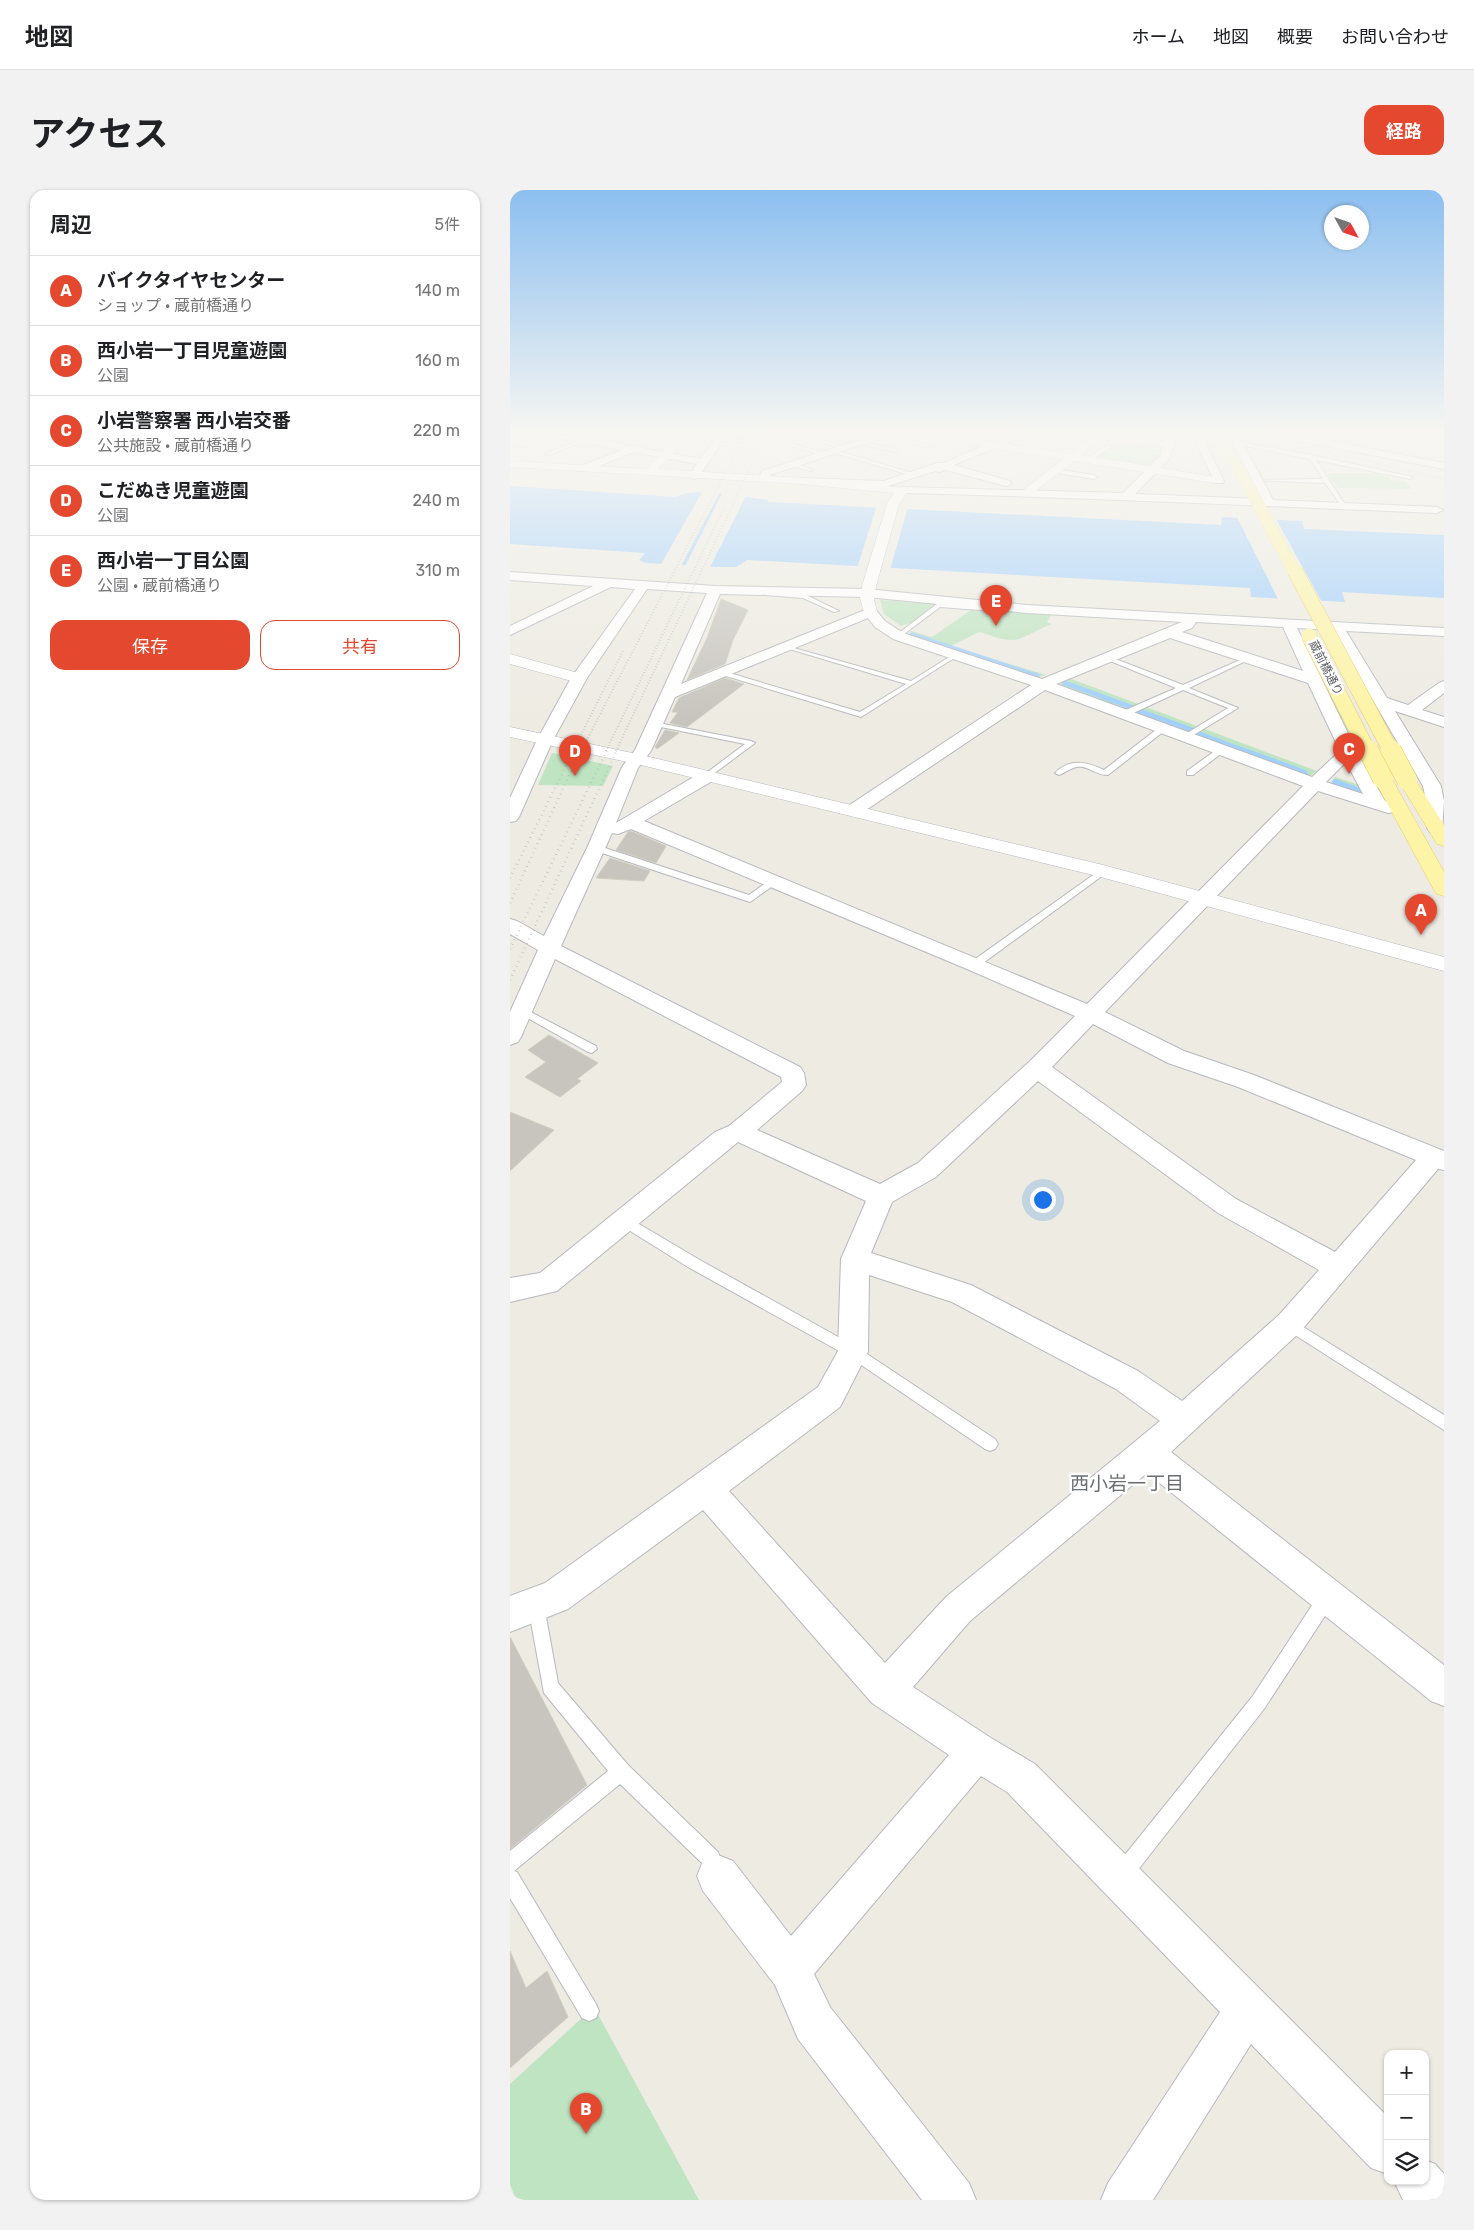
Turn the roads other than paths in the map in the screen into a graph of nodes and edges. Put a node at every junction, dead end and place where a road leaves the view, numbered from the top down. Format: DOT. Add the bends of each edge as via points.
graph roads {
  1 [pos="888,529"];
  2 [pos="1265,529"];
  3 [pos="510,576"];
  4 [pos="609,583"];
  5 [pos="644,585"];
  6 [pos="868,588"];
  7 [pos="715,590"];
  8 [pos="732,590"];
  9 [pos="1027,608"];
  10 [pos="836,611"];
  11 [pos="870,612"];
  12 [pos="1292,618"];
  13 [pos="1192,619"];
  14 [pos="1337,627"];
  15 [pos="510,631"];
  16 [pos="1444,632"];
  17 [pos="1170,633"];
  18 [pos="898,636"];
  19 [pos="785,646"];
  20 [pos="956,655"];
  21 [pos="1105,657"];
  22 [pos="1249,658"];
  23 [pos="510,660"];
  24 [pos="720,673"];
  25 [pos="579,678"];
  26 [pos="1315,680"];
  27 [pos="912,683"];
  28 [pos="1043,684"];
  29 [pos="1180,687"];
  30 [pos="1442,689"];
  31 [pos="669,694"];
  32 [pos="1380,701"];
  33 [pos="1410,711"];
  34 [pos="1124,714"];
  35 [pos="1444,722"];
  36 [pos="656,724"];
  37 [pos="1164,728"];
  38 [pos="510,732"];
  39 [pos="1187,737"];
  40 [pos="545,740"];
  41 [pos="1222,750"];
  42 [pos="1350,754"];
  43 [pos="637,759"];
  44 [pos="1059,773"];
  45 [pos="1190,773"];
  46 [pos="708,776"];
  47 [pos="1315,784"];
  48 [pos="1378,806"];
  49 [pos="854,810"];
  50 [pos="1398,810"];
  51 [pos="510,817"];
  52 [pos="630,822"];
  53 [pos="1441,834"];
  54 [pos="599,841"];
  55 [pos="1102,871"];
  56 [pos="773,882"];
  57 [pos="1444,890"];
  58 [pos="1203,897"];
  59 [pos="510,925"];
  60 [pos="548,948"];
  61 [pos="975,964"];
  62 [pos="1444,964"];
  63 [pos="521,1010"];
  64 [pos="1091,1014"];
  65 [pos="510,1037"];
  66 [pos="592,1049"];
  67 [pos="1037,1068"];
  68 [pos="738,1132"];
  69 [pos="1439,1158"];
  70 [pos="882,1196"];
  71 [pos="624,1220"];
  72 [pos="855,1258"];
  73 [pos="1338,1266"];
  74 [pos="510,1290"];
  75 [pos="1290,1324"];
  76 [pos="853,1352"];
  77 [pos="1182,1419"];
  78 [pos="1444,1424"];
  79 [pos="990,1444"];
  80 [pos="1147,1453"];
  81 [pos="706,1489"];
  82 [pos="1328,1596"];
  83 [pos="536,1606"];
  84 [pos="510,1614"];
  85 [pos="1444,1688"];
  86 [pos="885,1690"];
  87 [pos="977,1752"];
  88 [pos="621,1772"];
  89 [pos="510,1863"];
  90 [pos="718,1876"];
  91 [pos="1118,1878"];
  92 [pos="510,1879"];
  93 [pos="790,1970"];
  94 [pos="1247,2010"];
  95 [pos="589,2011"];
  96 [pos="1384,2147"];
  97 [pos="1422,2185"];
  98 [pos="952,2200"];
  99 [pos="1125,2200"];
  100 [pos="1436,2200"];
  1 -- 6 [label="street"];
  2 -- 53 [label="main road, 蔵前橋通り, bridge"];
  3 -- 4 [label="street"];
  4 -- 5 [label="street"];
  4 -- 15 [label="street"];
  5 -- 7 [label="street"];
  5 -- 25 [label="street"];
  6 -- 8 [label="street"];
  6 -- 9 [label="street"];
  6 -- 11 [label="street"];
  7 -- 8 [label="street"];
  7 -- 31 [label="street"];
  8 -- 10 [label="lane" via="804,596"];
  9 -- 13 [label="street"];
  9 -- 18 [label="lane" via="1010,610 939,605"];
  11 -- 18 [label="street" via="880,624"];
  11 -- 19 [label="street"];
  12 -- 13 [label="street"];
  12 -- 14 [label="street"];
  12 -- 26 [label="street"];
  12 -- 50 [label="main road, 蔵前橋通り, bridge"];
  13 -- 17 [label="street"];
  14 -- 16 [label="street"];
  14 -- 32 [label="street"];
  17 -- 21 [label="street"];
  17 -- 22 [label="street"];
  18 -- 20 [label="street"];
  19 -- 24 [label="street"];
  19 -- 27 [label="lane"];
  20 -- 27 [label="lane"];
  20 -- 28 [label="street"];
  21 -- 28 [label="street"];
  21 -- 29 [label="lane"];
  22 -- 26 [label="street"];
  22 -- 29 [label="lane"];
  23 -- 25 [label="street"];
  24 -- 27 [label="lane" via="861,716"];
  24 -- 31 [label="street"];
  25 -- 40 [label="street"];
  26 -- 42 [label="street"];
  28 -- 34 [label="street"];
  28 -- 49 [label="street"];
  29 -- 34 [label="lane"];
  29 -- 39 [label="lane" via="1234,708"];
  30 -- 33 [label="street"];
  31 -- 36 [label="street"];
  32 -- 33 [label="street"];
  32 -- 53 [label="street" via="1432,786"];
  33 -- 35 [label="street"];
  34 -- 37 [label="street"];
  36 -- 43 [label="street"];
  36 -- 46 [label="lane" via="751,743"];
  37 -- 39 [label="street"];
  37 -- 44 [label="lane" via="1105,772 1080,763 1072,764"];
  38 -- 40 [label="street"];
  39 -- 41 [label="street"];
  40 -- 43 [label="street"];
  40 -- 51 [label="street"];
  41 -- 45 [label="lane"];
  41 -- 47 [label="street"];
  42 -- 47 [label="street" via="1344,755"];
  42 -- 48 [label="street"];
  43 -- 46 [label="street"];
  43 -- 54 [label="street" via="630,767"];
  46 -- 49 [label="street"];
  46 -- 52 [label="street"];
  47 -- 48 [label="street"];
  47 -- 58 [label="street"];
  48 -- 50 [label="street"];
  49 -- 55 [label="street"];
  50 -- 57 [label="main road, 蔵前橋通り"];
  52 -- 54 [label="street"];
  52 -- 56 [label="street"];
  54 -- 56 [label="lane" via="750,899"];
  54 -- 60 [label="street"];
  55 -- 58 [label="street"];
  55 -- 61 [label="lane"];
  56 -- 61 [label="street"];
  58 -- 62 [label="street"];
  58 -- 64 [label="street"];
  59 -- 60 [label="street"];
  60 -- 63 [label="street"];
  60 -- 68 [label="street" via="792,1074 794,1085"];
  61 -- 64 [label="street"];
  63 -- 65 [label="street"];
  63 -- 66 [label="lane"];
  64 -- 67 [label="street"];
  64 -- 69 [label="street" via="1176,1057 1246,1081"];
  67 -- 70 [label="street" via="927,1170"];
  67 -- 73 [label="street" via="1228,1206"];
  68 -- 70 [label="street"];
  68 -- 71 [label="street" via="724,1138"];
  69 -- 73 [label="street"];
  70 -- 72 [label="street"];
  71 -- 74 [label="street" via="547,1283"];
  71 -- 76 [label="lane" via="693,1263"];
  72 -- 76 [label="street"];
  72 -- 77 [label="street" via="961,1293 1127,1380"];
  73 -- 75 [label="street"];
  75 -- 77 [label="street"];
  75 -- 78 [label="lane"];
  76 -- 79 [label="lane"];
  76 -- 81 [label="street" via="829,1397"];
  77 -- 80 [label="street"];
  80 -- 82 [label="street"];
  80 -- 86 [label="street" via="958,1609"];
  81 -- 83 [label="street" via="556,1596"];
  81 -- 86 [label="street"];
  82 -- 85 [label="street"];
  82 -- 91 [label="lane" via="1258,1703"];
  83 -- 84 [label="street"];
  83 -- 88 [label="lane" via="550,1687"];
  86 -- 87 [label="street"];
  87 -- 91 [label="street" via="1020,1778"];
  87 -- 93 [label="street"];
  88 -- 89 [label="lane"];
  88 -- 90 [label="lane" via="711,1860"];
  90 -- 93 [label="street"];
  91 -- 94 [label="street"];
  92 -- 95 [label="lane"];
  93 -- 98 [label="street" via="814,2023"];
  94 -- 96 [label="street"];
  94 -- 99 [label="street"];
  97 -- 100 [label="street"];
}
